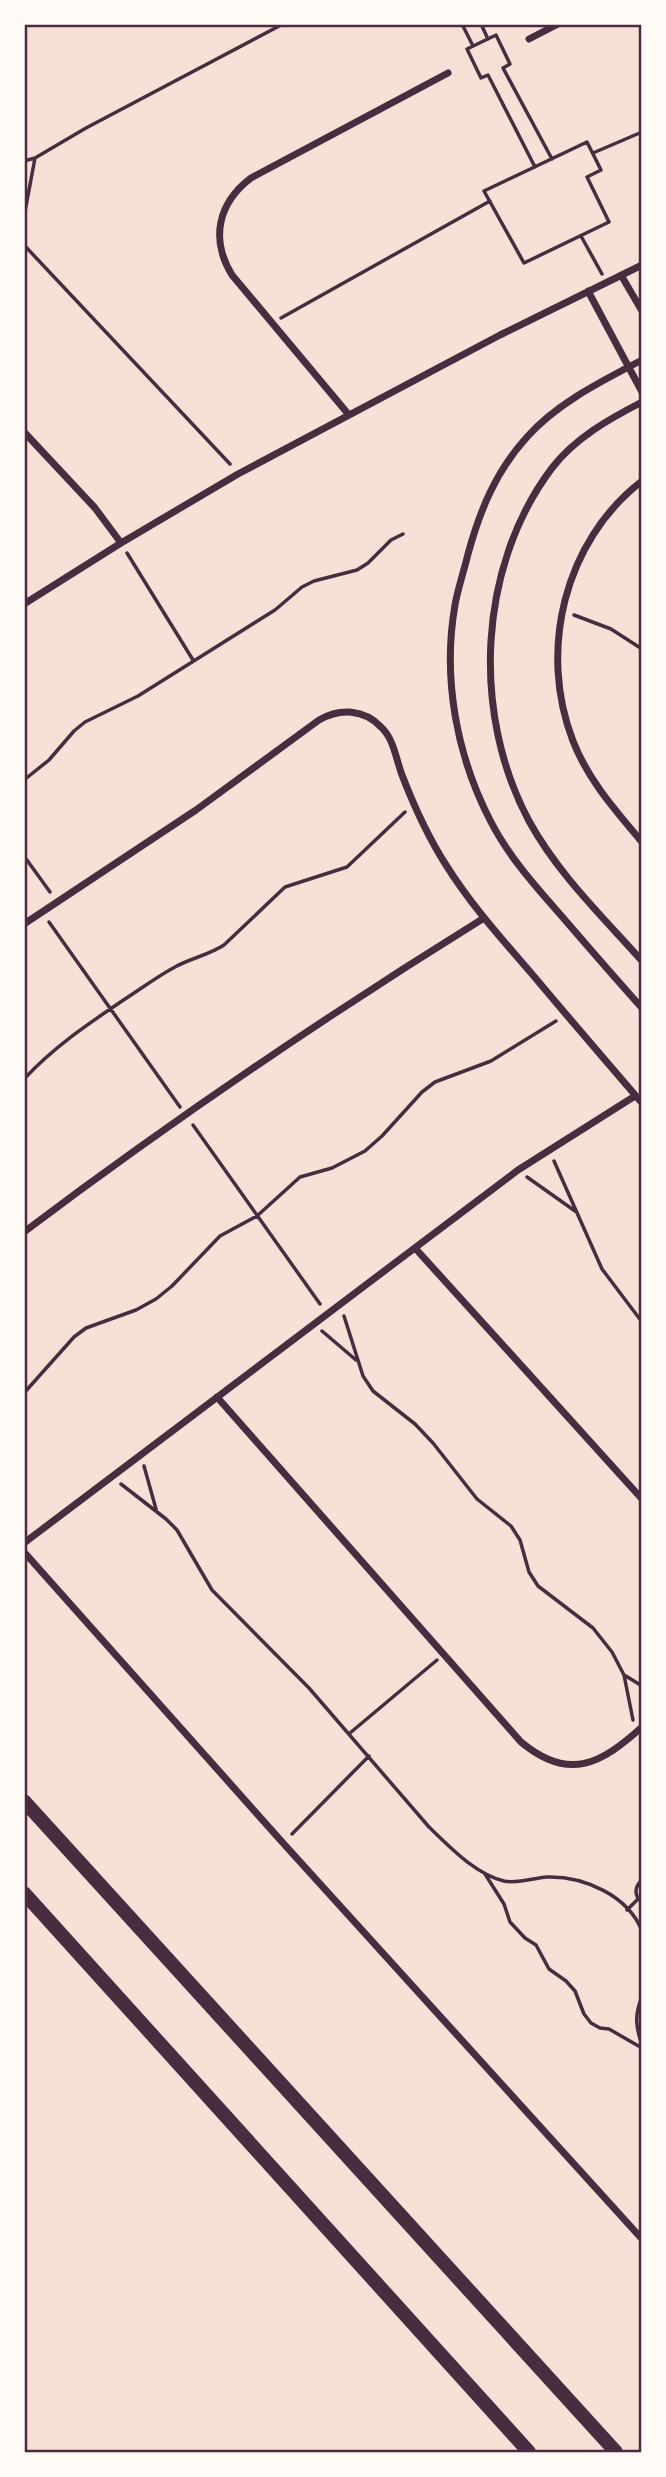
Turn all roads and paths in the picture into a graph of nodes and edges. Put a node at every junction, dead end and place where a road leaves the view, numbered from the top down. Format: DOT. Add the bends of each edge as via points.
graph roads {
  1 [pos="283,24"];
  2 [pos="462,24"];
  3 [pos="481,24"];
  4 [pos="558,24"];
  5 [pos="529,38"];
  6 [pos="488,39"];
  7 [pos="473,46"];
  8 [pos="448,73"];
  9 [pos="642,132"];
  10 [pos="593,153"];
  11 [pos="35,158"];
  12 [pos="552,159"];
  13 [pos="24,160"];
  14 [pos="535,167"];
  15 [pos="490,201"];
  16 [pos="24,217"];
  17 [pos="581,236"];
  18 [pos="24,245"];
  19 [pos="642,265"];
  20 [pos="621,275"];
  21 [pos="606,282"];
  22 [pos="588,291"];
  23 [pos="642,311"];
  24 [pos="272,323"];
  25 [pos="642,360"];
  26 [pos="628,367"];
  27 [pos="642,392"];
  28 [pos="642,402"];
  29 [pos="349,415"];
  30 [pos="24,432"];
  31 [pos="238,474"];
  32 [pos="642,481"];
  33 [pos="403,534"];
  34 [pos="121,542"];
  35 [pos="24,604"];
  36 [pos="562,611"];
  37 [pos="642,649"];
  38 [pos="194,660"];
  39 [pos="24,780"];
  40 [pos="414,803"];
  41 [pos="642,842"];
  42 [pos="24,856"];
  43 [pos="57,902"];
  44 [pos="484,918"];
  45 [pos="24,924"];
  46 [pos="642,961"];
  47 [pos="642,1008"];
  48 [pos="566,1015"];
  49 [pos="24,1079"];
  50 [pos="635,1096"];
  51 [pos="642,1103"];
  52 [pos="549,1150"];
  53 [pos="518,1170"];
  54 [pos="577,1212"];
  55 [pos="24,1232"];
  56 [pos="415,1248"];
  57 [pos="340,1304"];
  58 [pos="642,1322"];
  59 [pos="314,1324"];
  60 [pos="358,1361"];
  61 [pos="24,1393"];
  62 [pos="218,1397"];
  63 [pos="141,1455"];
  64 [pos="112,1477"];
  65 [pos="642,1499"];
  66 [pos="156,1511"];
  67 [pos="24,1543"];
  68 [pos="24,1552"];
  69 [pos="444,1655"];
  70 [pos="624,1675"];
  71 [pos="642,1686"];
  72 [pos="639,1730"];
  73 [pos="350,1733"];
  74 [pos="369,1756"];
  75 [pos="24,1801"];
  76 [pos="283,1843"];
  77 [pos="483,1872"];
  78 [pos="642,1880"];
  79 [pos="24,1893"];
  80 [pos="640,1900"];
  81 [pos="627,1910"];
  82 [pos="642,1931"];
  83 [pos="642,1997"];
  84 [pos="642,2047"];
  85 [pos="642,2239"];
  86 [pos="529,2452"];
  87 [pos="616,2452"];
  1 -- 11 [label="path"];
  2 -- 7 [label="path"];
  3 -- 6 [label="path"];
  4 -- 5 [label="street"];
  6 -- 7 [label="path"];
  6 -- 12 [label="path" via="496,35 510,64 503,68"];
  7 -- 14 [label="path" via="467,49 481,78 488,75"];
  8 -- 24 [label="street" via="251,178 232,195 221,218 221,254 232,275"];
  9 -- 10 [label="path"];
  10 -- 12 [label="path" via="587,142"];
  10 -- 17 [label="path" via="601,170 587,177 609,222"];
  11 -- 13 [label="path"];
  11 -- 16 [label="path"];
  12 -- 14 [label="path"];
  14 -- 15 [label="path" via="484,191"];
  15 -- 17 [label="path" via="524,263"];
  15 -- 24 [label="path"];
  17 -- 21 [label="path"];
  18 -- 31 [label="path"];
  19 -- 20 [label="street"];
  20 -- 21 [label="street"];
  20 -- 23 [label="street"];
  21 -- 22 [label="street"];
  22 -- 26 [label="street"];
  22 -- 29 [label="street"];
  24 -- 29 [label="street"];
  25 -- 26 [label="street"];
  26 -- 27 [label="street"];
  26 -- 47 [label="street" via="547,418 499,473 478,517 455,604 451,663 460,741 492,824 525,873"];
  28 -- 46 [label="street" via="577,443 538,489 504,566 493,620 490,676 498,735 527,818 559,868"];
  29 -- 31 [label="street"];
  30 -- 34 [label="street"];
  31 -- 34 [label="street"];
  32 -- 36 [label="street" via="593,536 573,575"];
  33 -- 38 [label="path" via="357,570 302,587 275,610"];
  34 -- 35 [label="street"];
  34 -- 38 [label="path"];
  36 -- 37 [label="path" via="611,629"];
  36 -- 41 [label="street" via="558,669 569,730 596,785"];
  38 -- 39 [label="path" via="85,722"];
  40 -- 43 [label="street" via="386,731 364,715 336,713 318,720 196,810"];
  40 -- 44 [label="street" via="444,863"];
  40 -- 49 [label="path" via="347,867 285,887 224,945 163,974 66,1039"];
  42 -- 43 [label="path"];
  43 -- 45 [label="street"];
  44 -- 48 [label="street"];
  44 -- 55 [label="street" via="321,1021"];
  48 -- 50 [label="street"];
  48 -- 61 [label="path" via="491,1061 435,1082 365,1151 332,1168 300,1177 257,1216 220,1236 156,1299 74,1337"];
  50 -- 51 [label="street"];
  50 -- 52 [label="street"];
  52 -- 53 [label="street"];
  52 -- 54 [label="path"];
  53 -- 54 [label="path"];
  53 -- 56 [label="street"];
  54 -- 58 [label="path" via="602,1269"];
  56 -- 57 [label="street"];
  56 -- 65 [label="street"];
  57 -- 59 [label="street"];
  57 -- 60 [label="path"];
  59 -- 60 [label="path"];
  59 -- 62 [label="street"];
  60 -- 70 [label="path" via="373,1391 415,1424 477,1499 511,1526 538,1586 593,1628"];
  62 -- 63 [label="street"];
  62 -- 69 [label="street"];
  63 -- 64 [label="street"];
  63 -- 66 [label="path"];
  64 -- 66 [label="path"];
  64 -- 67 [label="street"];
  66 -- 73 [label="path" via="177,1530 212,1590"];
  68 -- 76 [label="street"];
  69 -- 72 [label="street" via="521,1742 543,1758 566,1764 593,1762 618,1749"];
  69 -- 73 [label="path"];
  70 -- 71 [label="path"];
  70 -- 72 [label="path"];
  73 -- 74 [label="path"];
  74 -- 76 [label="path"];
  74 -- 77 [label="path" via="429,1827"];
  75 -- 87 [label="main road"];
  76 -- 85 [label="street"];
  77 -- 81 [label="path" via="506,1882 571,1879 602,1888"];
  77 -- 84 [label="path" via="510,1922 536,1945 549,1969 575,1991 591,2023"];
  78 -- 80 [label="path" via="635,1890"];
  79 -- 86 [label="main road"];
  80 -- 81 [label="path"];
  81 -- 82 [label="path"];
  83 -- 84 [label="path" via="636,2028"];
}
